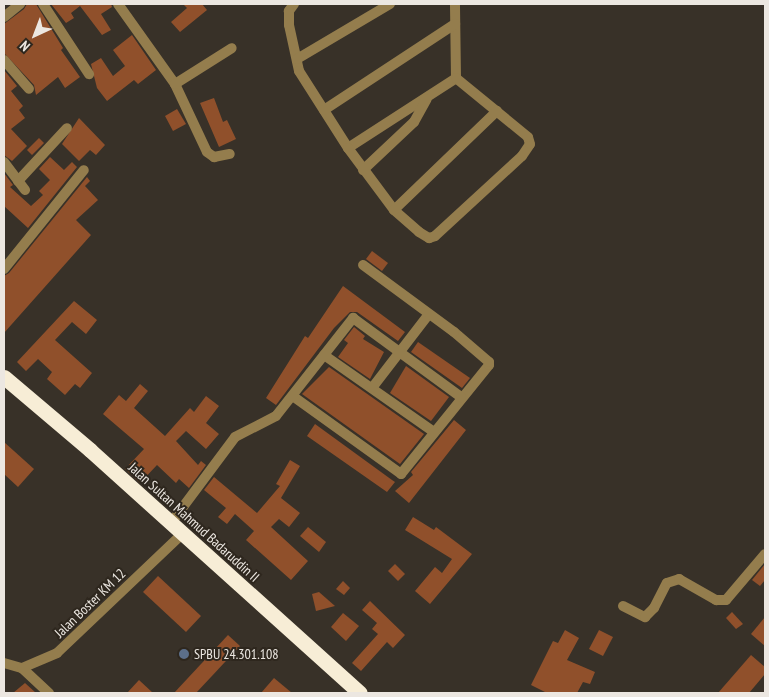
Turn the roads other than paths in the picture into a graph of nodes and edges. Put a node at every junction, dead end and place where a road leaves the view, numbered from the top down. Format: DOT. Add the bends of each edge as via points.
graph roads {
  1 [pos="20,4"];
  2 [pos="43,4"];
  3 [pos="118,4"];
  4 [pos="294,4"];
  5 [pos="390,4"];
  6 [pos="455,4"];
  7 [pos="4,17"];
  8 [pos="456,24"];
  9 [pos="232,48"];
  10 [pos="4,60"];
  11 [pos="297,60"];
  12 [pos="89,74"];
  13 [pos="456,78"];
  14 [pos="175,84"];
  15 [pos="29,89"];
  16 [pos="427,99"];
  17 [pos="324,110"];
  18 [pos="496,111"];
  19 [pos="67,128"];
  20 [pos="348,148"];
  21 [pos="230,154"];
  22 [pos="4,162"];
  23 [pos="84,170"];
  24 [pos="363,170"];
  25 [pos="18,181"];
  26 [pos="25,190"];
  27 [pos="394,210"];
  28 [pos="363,265"];
  29 [pos="4,269"];
  30 [pos="429,314"];
  31 [pos="400,350"];
  32 [pos="324,355"];
  33 [pos="4,377"];
  34 [pos="372,388"];
  35 [pos="294,397"];
  36 [pos="461,397"];
  37 [pos="434,432"];
  38 [pos="171,523"];
  39 [pos="183,534"];
  40 [pos="765,554"];
  41 [pos="623,606"];
  42 [pos="4,662"];
  43 [pos="22,668"];
  44 [pos="49,693"];
  45 [pos="358,693"];
  1 -- 7 [label="street"];
  2 -- 12 [label="street"];
  3 -- 14 [label="street"];
  4 -- 11 [label="street" via="289,11 288,25"];
  5 -- 11 [label="street"];
  6 -- 8 [label="street"];
  8 -- 13 [label="street"];
  8 -- 17 [label="street"];
  9 -- 14 [label="street"];
  10 -- 15 [label="street"];
  11 -- 17 [label="street" via="300,71"];
  13 -- 16 [label="street"];
  13 -- 18 [label="street"];
  14 -- 21 [label="street" via="207,152 214,157"];
  16 -- 20 [label="street"];
  16 -- 24 [label="street" via="414,122"];
  17 -- 20 [label="street"];
  18 -- 27 [label="street"];
  18 -- 27 [label="street" via="528,137 530,144 522,156 435,236 429,238 419,232"];
  19 -- 25 [label="street"];
  20 -- 24 [label="street"];
  22 -- 25 [label="street"];
  23 -- 29 [label="street"];
  24 -- 27 [label="street"];
  25 -- 26 [label="street"];
  28 -- 30 [label="street"];
  30 -- 31 [label="street"];
  30 -- 36 [label="street" via="489,362"];
  31 -- 32 [label="street" via="353,318"];
  31 -- 34 [label="street"];
  31 -- 36 [label="street"];
  32 -- 34 [label="street"];
  32 -- 35 [label="street"];
  33 -- 38 [label="highway, Jalan Sultan Mahmud Badaruddin II"];
  34 -- 37 [label="street"];
  35 -- 37 [label="street" via="401,474"];
  35 -- 38 [label="street" via="270,422 235,437"];
  36 -- 37 [label="street"];
  38 -- 39 [label="highway, Jalan Sultan Mahmud Badaruddin II"];
  39 -- 43 [label="street, Jalan Boster KM 12" via="76,638 39,663"];
  39 -- 45 [label="highway, Jalan Sultan Mahmud Badaruddin II"];
  40 -- 41 [label="street" via="726,600 716,600 679,579 667,583 645,617"];
  42 -- 43 [label="street"];
  43 -- 44 [label="street"];
}
